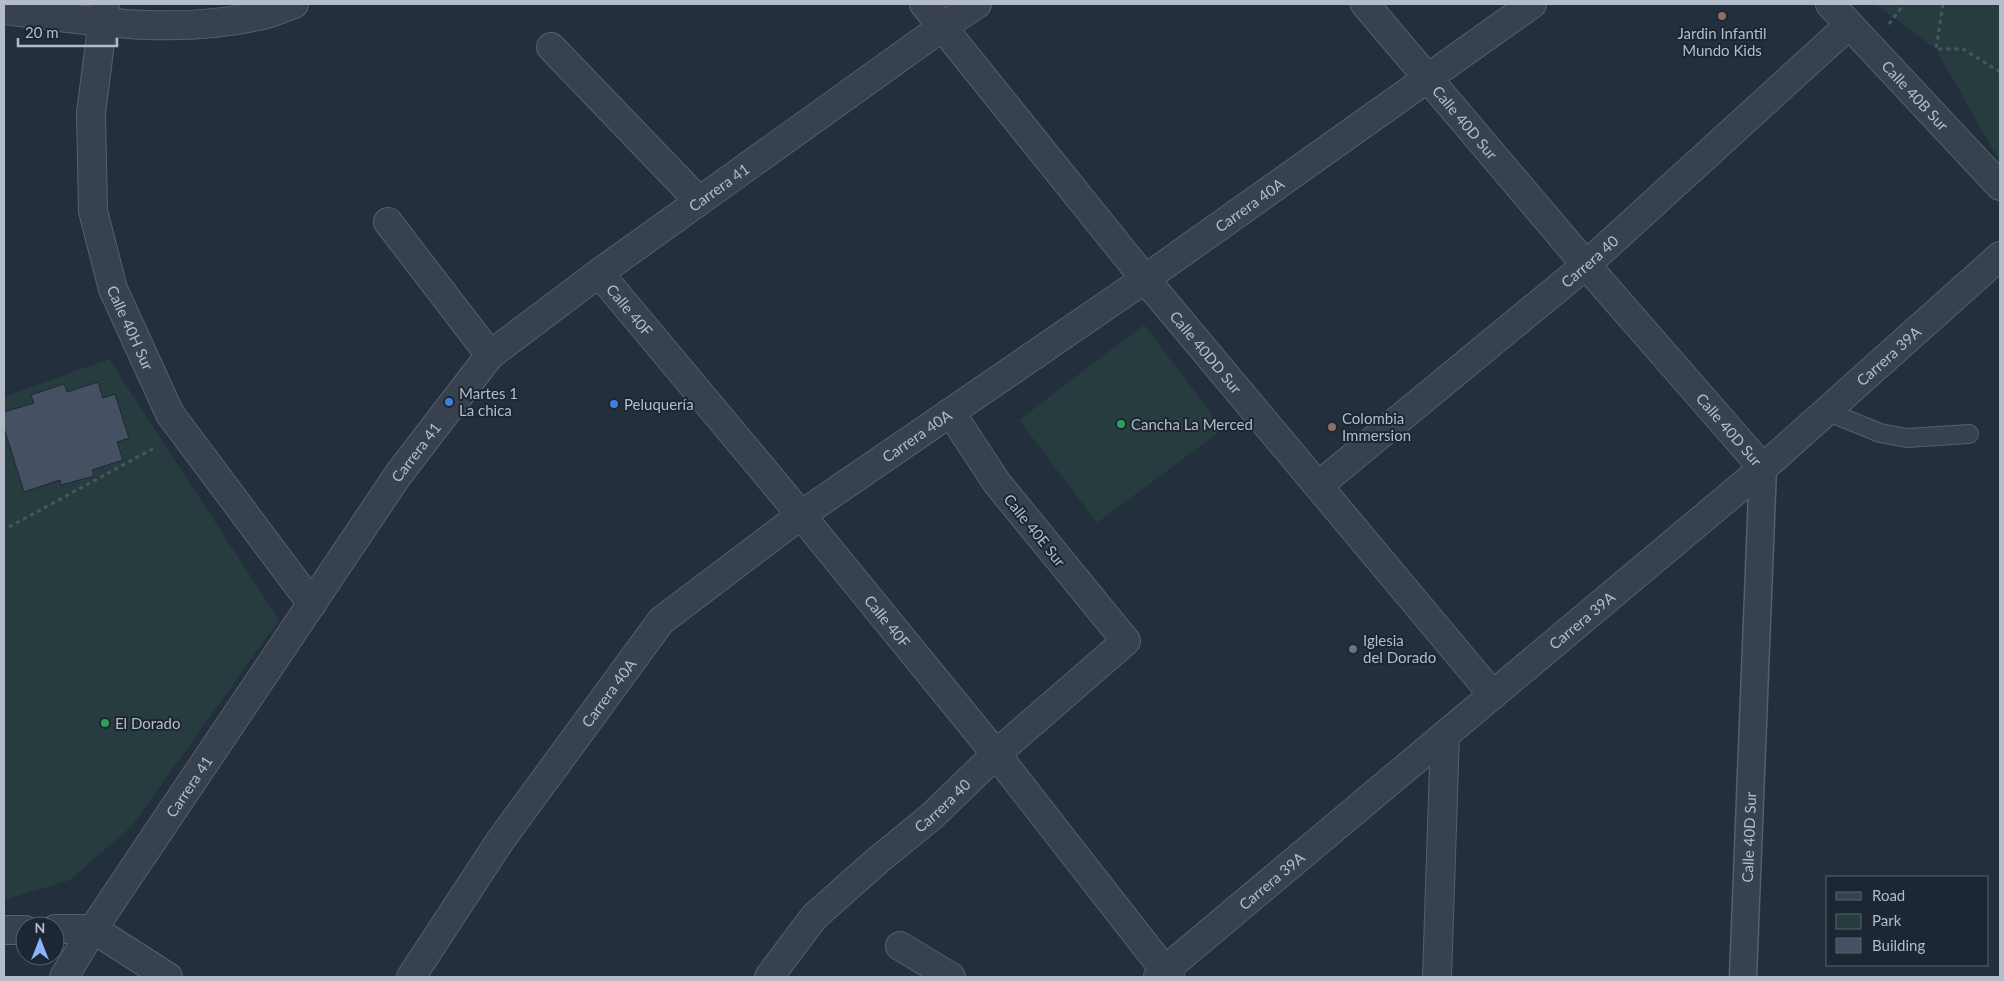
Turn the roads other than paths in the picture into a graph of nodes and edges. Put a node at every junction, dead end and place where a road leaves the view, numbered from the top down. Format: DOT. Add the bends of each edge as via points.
graph roads {
  1 [pos="294,4"];
  2 [pos="924,4"];
  3 [pos="977,4"];
  4 [pos="1365,4"];
  5 [pos="1532,4"];
  6 [pos="1830,4"];
  7 [pos="4,10"];
  8 [pos="104,14"];
  9 [pos="1849,25"];
  10 [pos="942,27"];
  11 [pos="551,47"];
  12 [pos="1429,78"];
  13 [pos="2000,186"];
  14 [pos="699,200"];
  15 [pos="388,222"];
  16 [pos="2000,256"];
  17 [pos="1586,265"];
  18 [pos="599,272"];
  19 [pos="1145,279"];
  20 [pos="490,355"];
  21 [pos="1826,411"];
  22 [pos="951,413"];
  23 [pos="1970,434"];
  24 [pos="1762,468"];
  25 [pos="1318,485"];
  26 [pos="801,515"];
  27 [pos="312,604"];
  28 [pos="1126,641"];
  29 [pos="1493,695"];
  30 [pos="1445,735"];
  31 [pos="996,754"];
  32 [pos="65,929"];
  33 [pos="93,929"];
  34 [pos="900,946"];
  35 [pos="1164,975"];
  36 [pos="64,977"];
  37 [pos="168,977"];
  38 [pos="411,977"];
  39 [pos="769,977"];
  40 [pos="951,977"];
  41 [pos="1437,977"];
  42 [pos="1743,977"];
  1 -- 8 [label="street" via="259,16 218,23 179,24"];
  2 -- 10 [label="street, Calle 40DD Sur"];
  3 -- 10 [label="street, Carrera 41"];
  4 -- 12 [label="street, Calle 40D Sur"];
  5 -- 12 [label="street, Carrera 40A"];
  6 -- 9 [label="street, Calle 40B Sur"];
  7 -- 8 [label="street"];
  8 -- 27 [label="street, Calle 40H Sur" via="91,113 93,211 113,289 170,414"];
  9 -- 13 [label="street, Calle 40B Sur"];
  9 -- 17 [label="street, Carrera 40"];
  10 -- 14 [label="street, Carrera 41"];
  10 -- 19 [label="street, Calle 40DD Sur"];
  11 -- 14 [label="street"];
  12 -- 17 [label="street, Calle 40D Sur"];
  12 -- 19 [label="street, Carrera 40A"];
  14 -- 18 [label="street, Carrera 41"];
  15 -- 20 [label="street"];
  16 -- 21 [label="street, Carrera 39A"];
  17 -- 24 [label="street, Calle 40D Sur"];
  17 -- 25 [label="street, Carrera 40"];
  18 -- 20 [label="street, Carrera 41"];
  18 -- 26 [label="street, Calle 40F"];
  19 -- 22 [label="street, Carrera 40A"];
  19 -- 25 [label="street, Calle 40DD Sur"];
  20 -- 27 [label="street, Carrera 41" via="398,475"];
  21 -- 23 [label="lane" via="1880,433 1907,438"];
  21 -- 24 [label="street, Carrera 39A"];
  22 -- 26 [label="street, Carrera 40A"];
  22 -- 28 [label="street, Calle 40E Sur" via="997,483"];
  24 -- 29 [label="street, Carrera 39A"];
  24 -- 42 [label="street, Calle 40D Sur"];
  25 -- 29 [label="street, Calle 40DD Sur"];
  26 -- 31 [label="street, Calle 40F"];
  26 -- 38 [label="street, Carrera 40A" via="661,621 500,841"];
  27 -- 33 [label="street, Carrera 41"];
  28 -- 31 [label="street, Carrera 40"];
  29 -- 30 [label="street, Carrera 39A"];
  30 -- 35 [label="street, Carrera 39A"];
  30 -- 41 [label="street"];
  31 -- 35 [label="street, Calle 40F"];
  31 -- 39 [label="street, Carrera 40" via="932,816 814,917"];
  32 -- 33 [label="street"];
  33 -- 36 [label="street, Carrera 41"];
  33 -- 37 [label="street"];
  34 -- 40 [label="street"];
}
